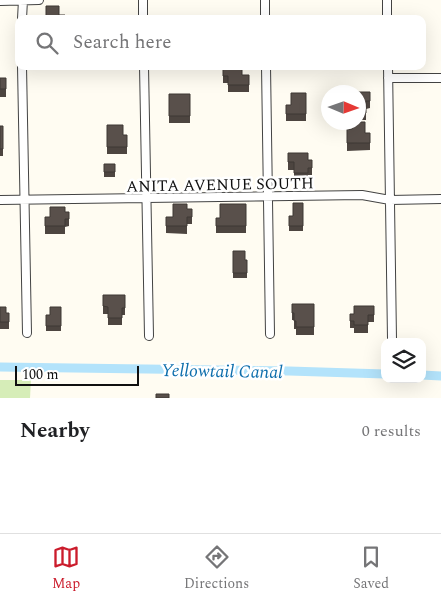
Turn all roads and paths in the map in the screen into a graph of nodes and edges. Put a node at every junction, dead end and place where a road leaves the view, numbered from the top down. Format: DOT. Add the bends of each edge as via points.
graph roads {
  1 [pos="0,0"];
  2 [pos="23,0"];
  3 [pos="39,0"];
  4 [pos="143,0"];
  5 [pos="265,0"];
  6 [pos="387,0"];
  7 [pos="22,15"];
  8 [pos="143,15"];
  9 [pos="265,15"];
  10 [pos="387,15"];
  11 [pos="22,70"];
  12 [pos="144,70"];
  13 [pos="266,70"];
  14 [pos="388,70"];
  15 [pos="388,78"];
  16 [pos="441,78"];
  17 [pos="268,196"];
  18 [pos="147,198"];
  19 [pos="441,199"];
  20 [pos="0,200"];
  21 [pos="25,200"];
  22 [pos="390,200"];
  23 [pos="27,333"];
  24 [pos="270,334"];
  25 [pos="149,336"];
  26 [pos="392,338"];
  1 -- 2 [label="street"];
  2 -- 3 [label="street"];
  2 -- 7 [label="street"];
  4 -- 8 [label="street"];
  5 -- 9 [label="street"];
  6 -- 10 [label="street"];
  11 -- 21 [label="street"];
  12 -- 18 [label="street"];
  13 -- 17 [label="street"];
  14 -- 15 [label="street"];
  15 -- 16 [label="street"];
  15 -- 22 [label="street"];
  17 -- 18 [label="street, ANITA AVENUE SOUTH"];
  17 -- 22 [label="street, ANITA AVENUE SOUTH" via="362,196"];
  17 -- 24 [label="street"];
  18 -- 21 [label="street, ANITA AVENUE SOUTH"];
  18 -- 25 [label="street"];
  19 -- 22 [label="street, ANITA AVENUE SOUTH"];
  20 -- 21 [label="street, ANITA AVENUE SOUTH"];
  21 -- 23 [label="street"];
  22 -- 26 [label="street"];
}
